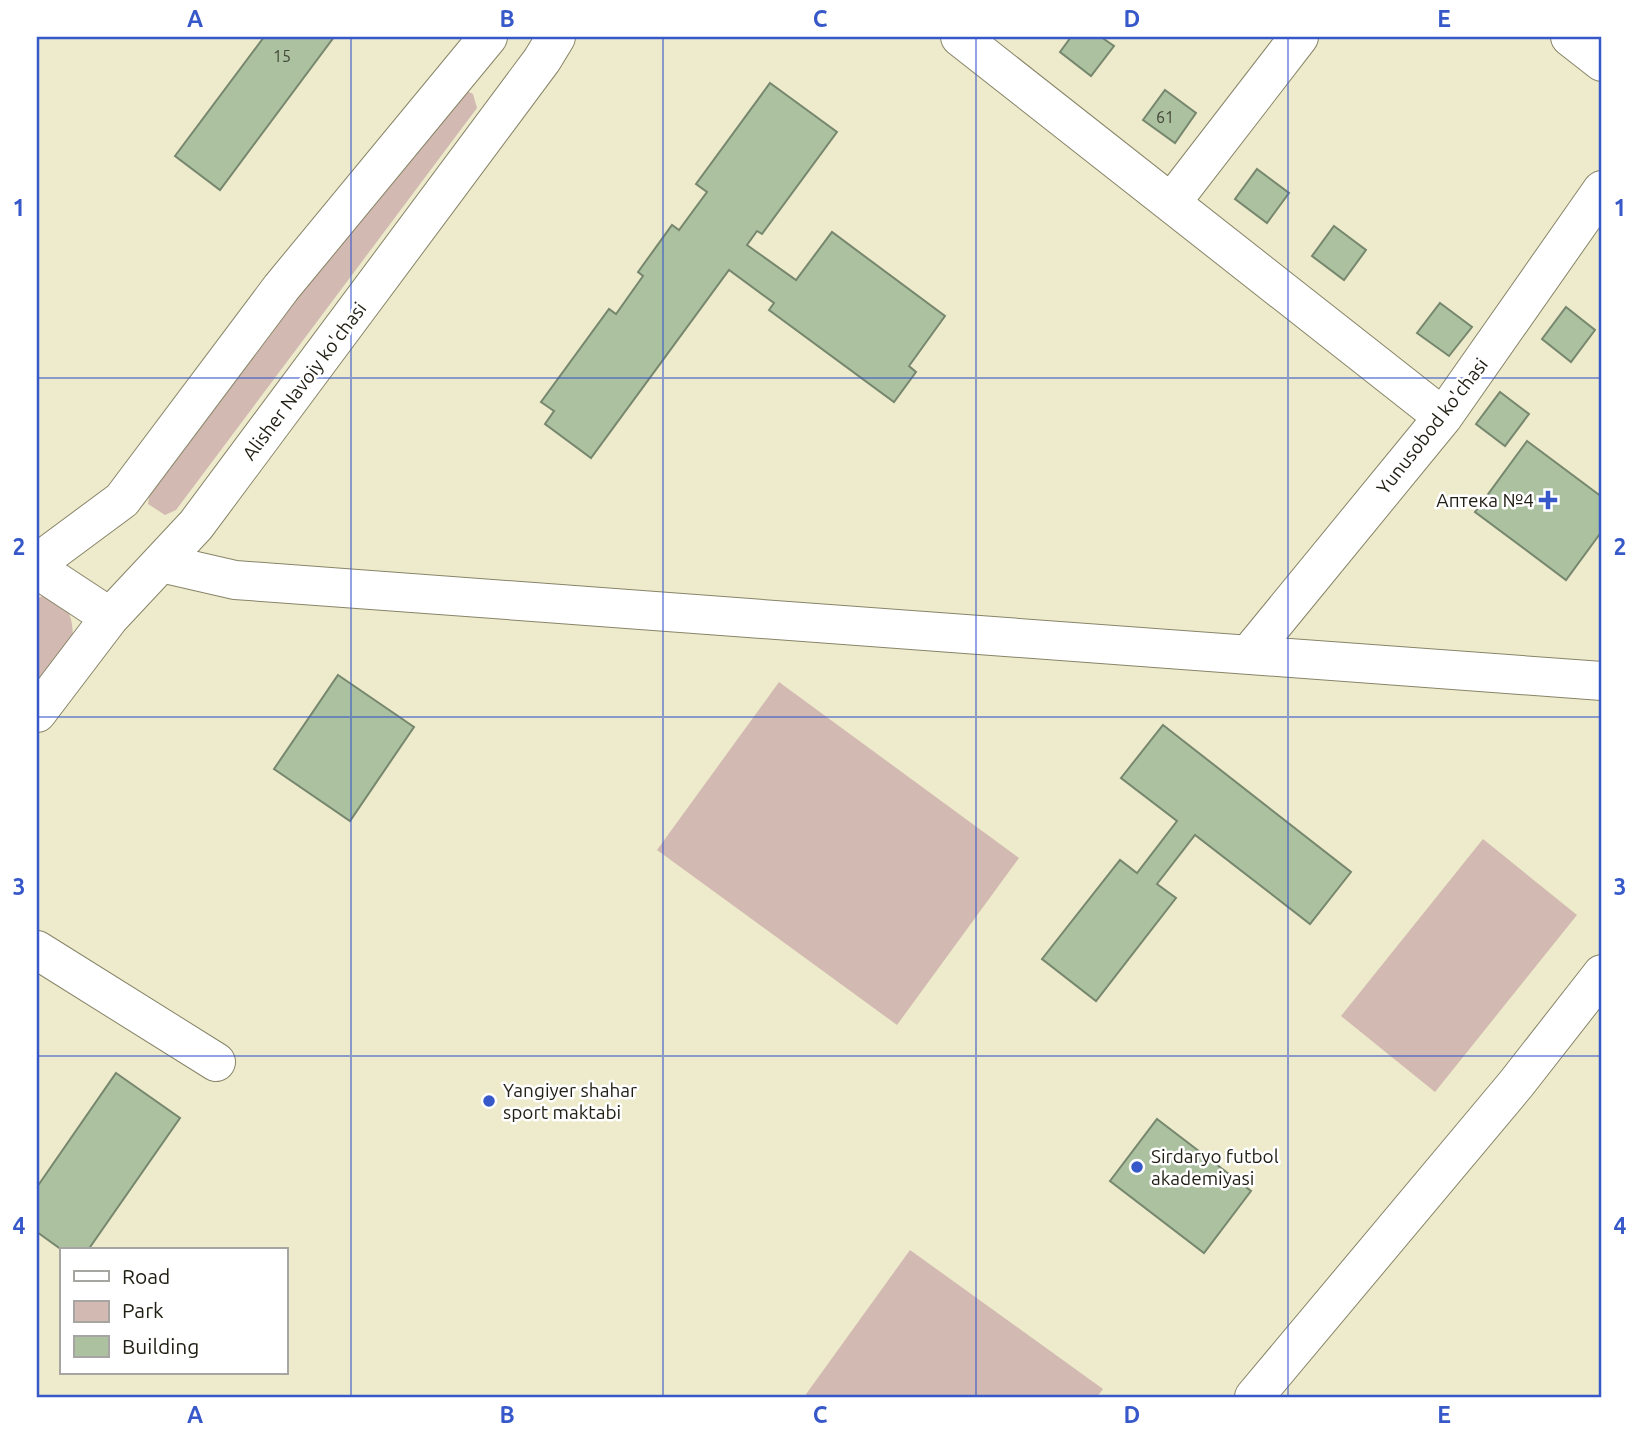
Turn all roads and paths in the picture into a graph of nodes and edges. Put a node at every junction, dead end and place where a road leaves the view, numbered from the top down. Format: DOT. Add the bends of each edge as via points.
graph roads {
  1 [pos="488,37"];
  2 [pos="556,37"];
  3 [pos="960,37"];
  4 [pos="1299,37"];
  5 [pos="1570,37"];
  6 [pos="1602,62"];
  7 [pos="1602,190"];
  8 [pos="1171,203"];
  9 [pos="1443,416"];
  10 [pos="37,563"];
  11 [pos="161,563"];
  12 [pos="37,569"];
  13 [pos="110,617"];
  14 [pos="1249,654"];
  15 [pos="1602,681"];
  16 [pos="37,713"];
  17 [pos="37,950"];
  18 [pos="1602,974"];
  19 [pos="216,1062"];
  20 [pos="1254,1397"];
  1 -- 10 [label="street" via="281,288 122,500"];
  2 -- 11 [label="street, Alisher Navoiy ko'chasi" via="196,525"];
  3 -- 8 [label="street"];
  4 -- 8 [label="street"];
  5 -- 6 [label="street"];
  7 -- 9 [label="street, Yunusobod ko'chasi"];
  8 -- 9 [label="street"];
  9 -- 14 [label="street, Yunusobod ko'chasi"];
  11 -- 13 [label="street, Alisher Navoiy ko'chasi"];
  11 -- 14 [label="street" via="235,580"];
  12 -- 13 [label="street"];
  13 -- 16 [label="street, Alisher Navoiy ko'chasi"];
  14 -- 15 [label="street"];
  17 -- 19 [label="street"];
  18 -- 20 [label="street"];
}
